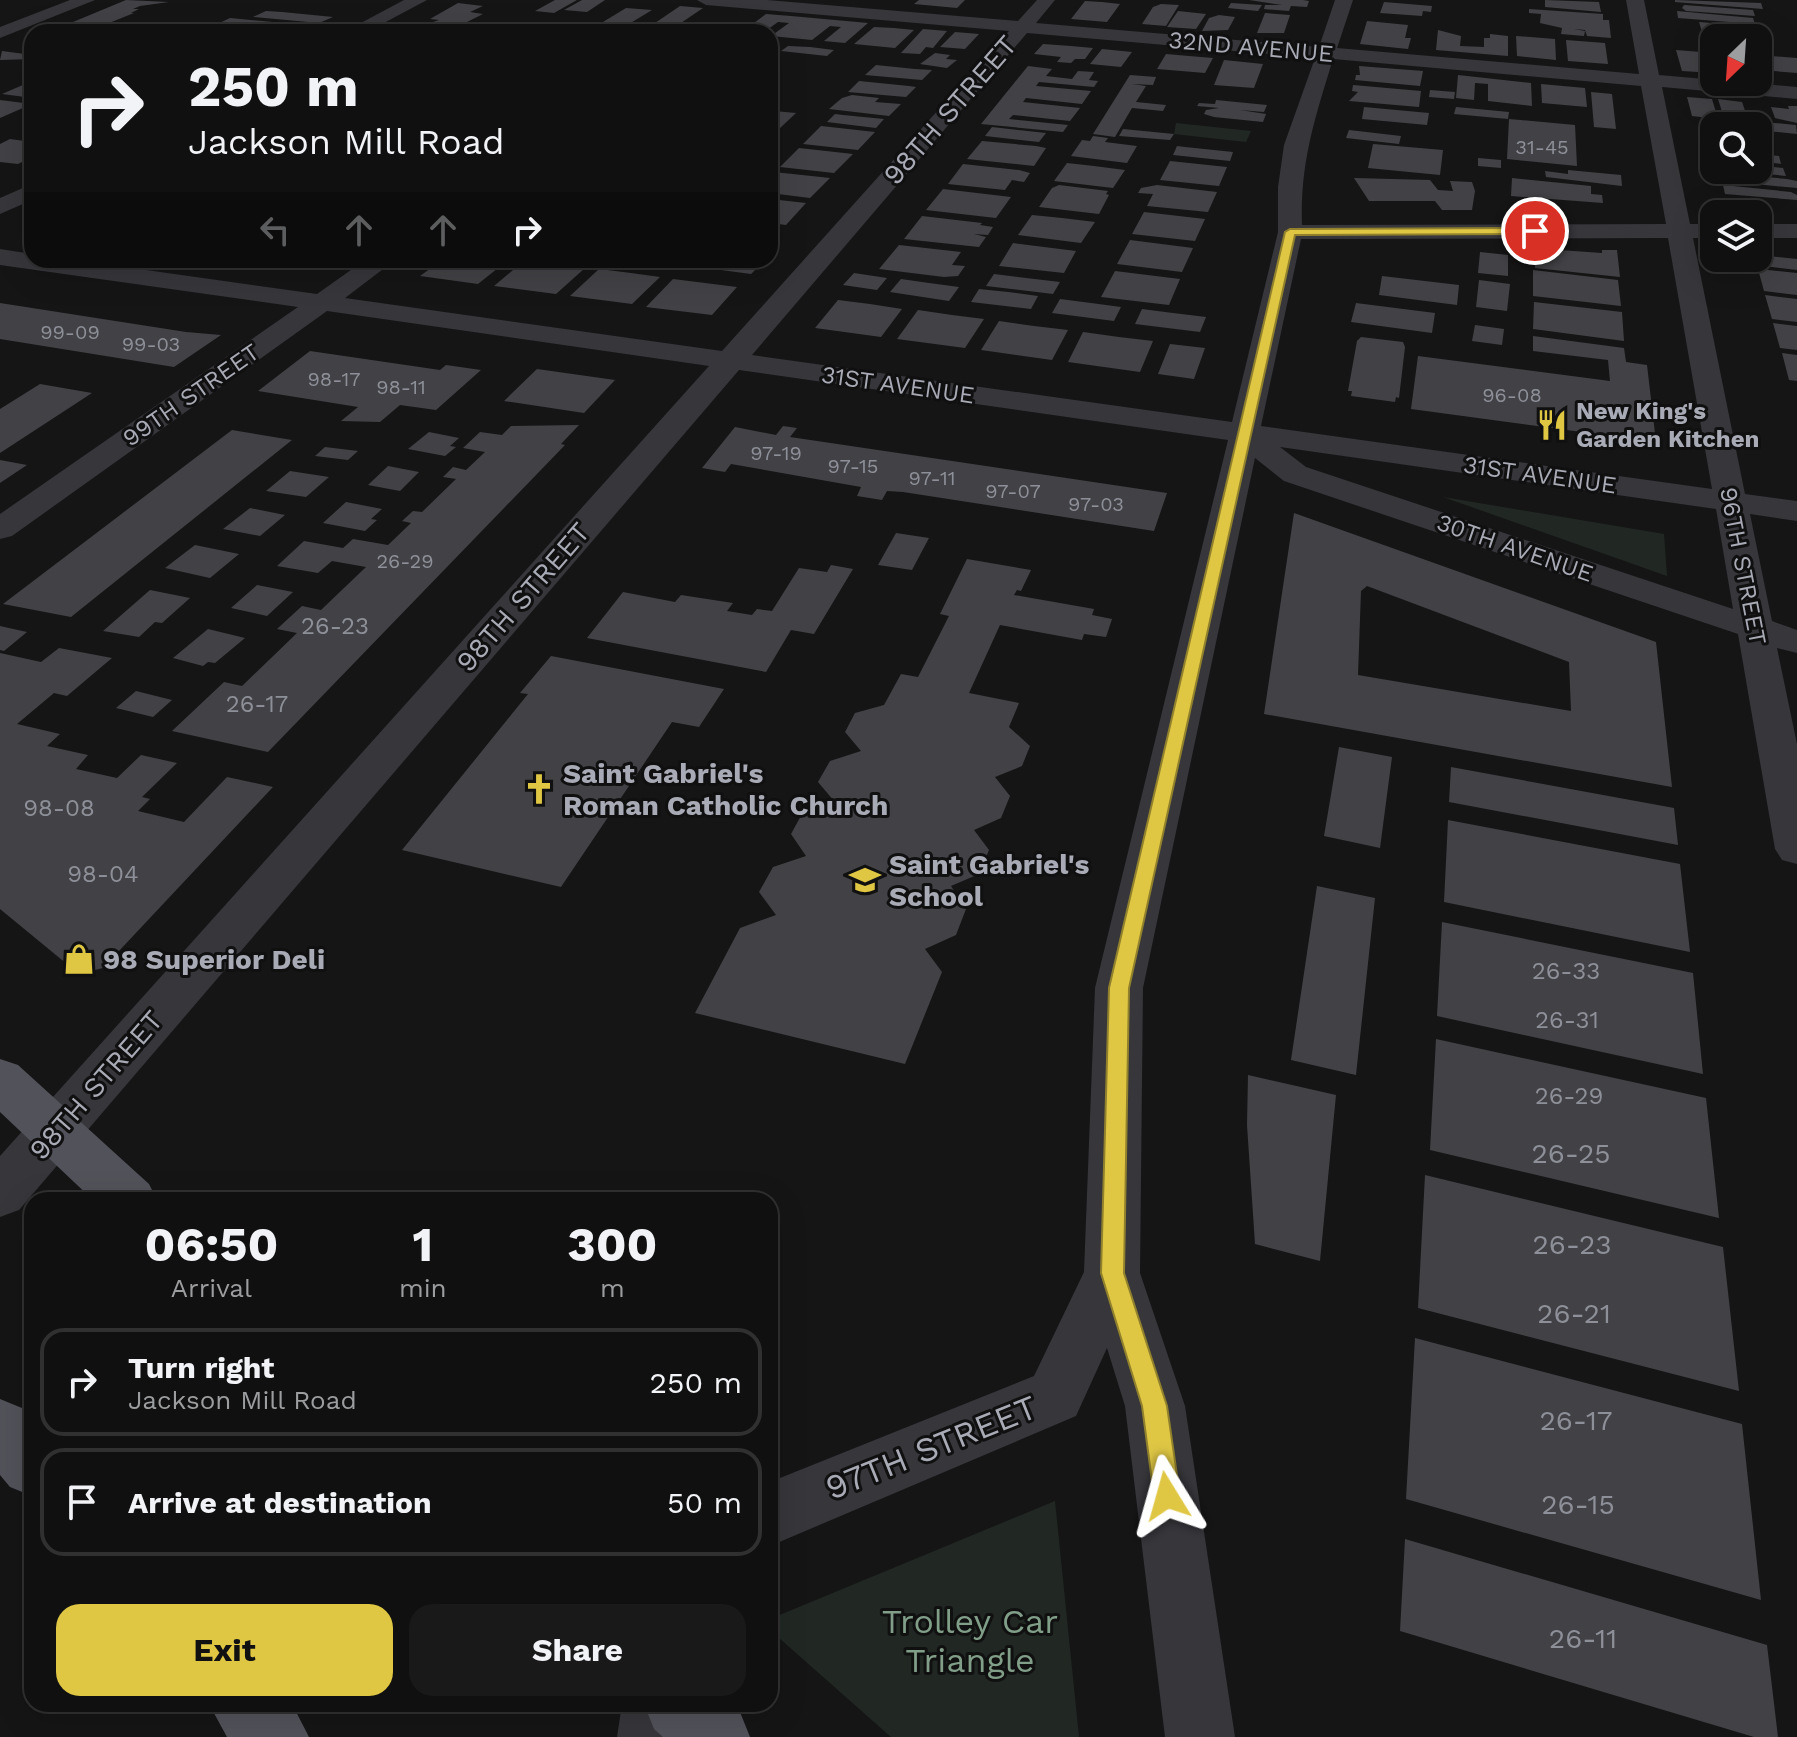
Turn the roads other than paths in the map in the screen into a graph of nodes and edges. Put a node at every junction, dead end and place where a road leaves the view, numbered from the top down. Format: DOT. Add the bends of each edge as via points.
graph roads {
  1 [pos="86,0"];
  2 [pos="418,0"];
  3 [pos="706,0"];
  4 [pos="1046,0"];
  5 [pos="1344,0"];
  6 [pos="1635,0"];
  7 [pos="748,2"];
  8 [pos="725,17"];
  9 [pos="369,24"];
  10 [pos="1022,27"];
  11 [pos="0,33"];
  12 [pos="1326,53"];
  13 [pos="1651,81"];
  14 [pos="1797,93"];
  15 [pos="24,195"];
  16 [pos="0,207"];
  17 [pos="1681,231"];
  18 [pos="1700,231"];
  19 [pos="1772,231"];
  20 [pos="1797,231"];
  21 [pos="1290,232"];
  22 [pos="0,257"];
  23 [pos="24,260"];
  24 [pos="77,268"];
  25 [pos="371,268"];
  26 [pos="321,303"];
  27 [pos="729,360"];
  28 [pos="1243,433"];
  29 [pos="1730,501"];
  30 [pos="1797,511"];
  31 [pos="0,529"];
  32 [pos="1754,628"];
  33 [pos="1797,642"];
  34 [pos="1797,849"];
  35 [pos="0,1079"];
  36 [pos="54,1133"];
  37 [pos="121,1192"];
  38 [pos="0,1194"];
  39 [pos="1112,1273"];
  40 [pos="0,1429"];
  41 [pos="24,1456"];
  42 [pos="778,1511"];
  43 [pos="251,1712"];
  44 [pos="656,1712"];
  45 [pos="688,1712"];
  46 [pos="274,1737"];
  47 [pos="652,1737"];
  48 [pos="715,1737"];
  49 [pos="1200,1737"];
  1 -- 11 [label="street"];
  2 -- 9 [label="street"];
  3 -- 7 [label="street, 32ND AVENUE"];
  4 -- 10 [label="street, 98TH STREET"];
  5 -- 12 [label="street, 97TH STREET"];
  6 -- 13 [label="street, 96TH STREET"];
  7 -- 8 [label="street"];
  7 -- 10 [label="street, 32ND AVENUE"];
  10 -- 12 [label="street, 32ND AVENUE"];
  10 -- 27 [label="street, 98TH STREET"];
  12 -- 13 [label="street, 32ND AVENUE"];
  12 -- 21 [label="street, 97TH STREET" via="1295,145"];
  13 -- 14 [label="street, 32ND AVENUE"];
  13 -- 17 [label="street, 96TH STREET"];
  15 -- 16 [label="street"];
  17 -- 18 [label="street"];
  17 -- 21 [label="street"];
  17 -- 29 [label="street, 96TH STREET"];
  19 -- 20 [label="street"];
  21 -- 28 [label="street, 97TH STREET"];
  22 -- 23 [label="street, 31ST AVENUE"];
  24 -- 26 [label="street, 31ST AVENUE"];
  25 -- 26 [label="street, 99TH STREET"];
  26 -- 27 [label="street, 31ST AVENUE"];
  26 -- 31 [label="street, 99TH STREET"];
  27 -- 28 [label="street, 31ST AVENUE"];
  27 -- 36 [label="street, 98TH STREET"];
  28 -- 29 [label="street, 31ST AVENUE"];
  28 -- 32 [label="street, 30TH AVENUE" via="1295,474"];
  28 -- 39 [label="street, 97TH STREET" via="1119,988"];
  29 -- 30 [label="street, 31ST AVENUE"];
  29 -- 32 [label="street, 96TH STREET"];
  32 -- 33 [label="street, 30TH AVENUE"];
  32 -- 34 [label="street, 96TH STREET"];
  35 -- 36 [label="main road"];
  36 -- 37 [label="main road"];
  36 -- 38 [label="street, 98TH STREET"];
  39 -- 42 [label="street, 97TH STREET" via="1055,1396"];
  39 -- 49 [label="street, 97TH STREET" via="1155,1406"];
  40 -- 41 [label="main road"];
  43 -- 46 [label="main road"];
  44 -- 47 [label="street"];
  45 -- 48 [label="main road"];
}
